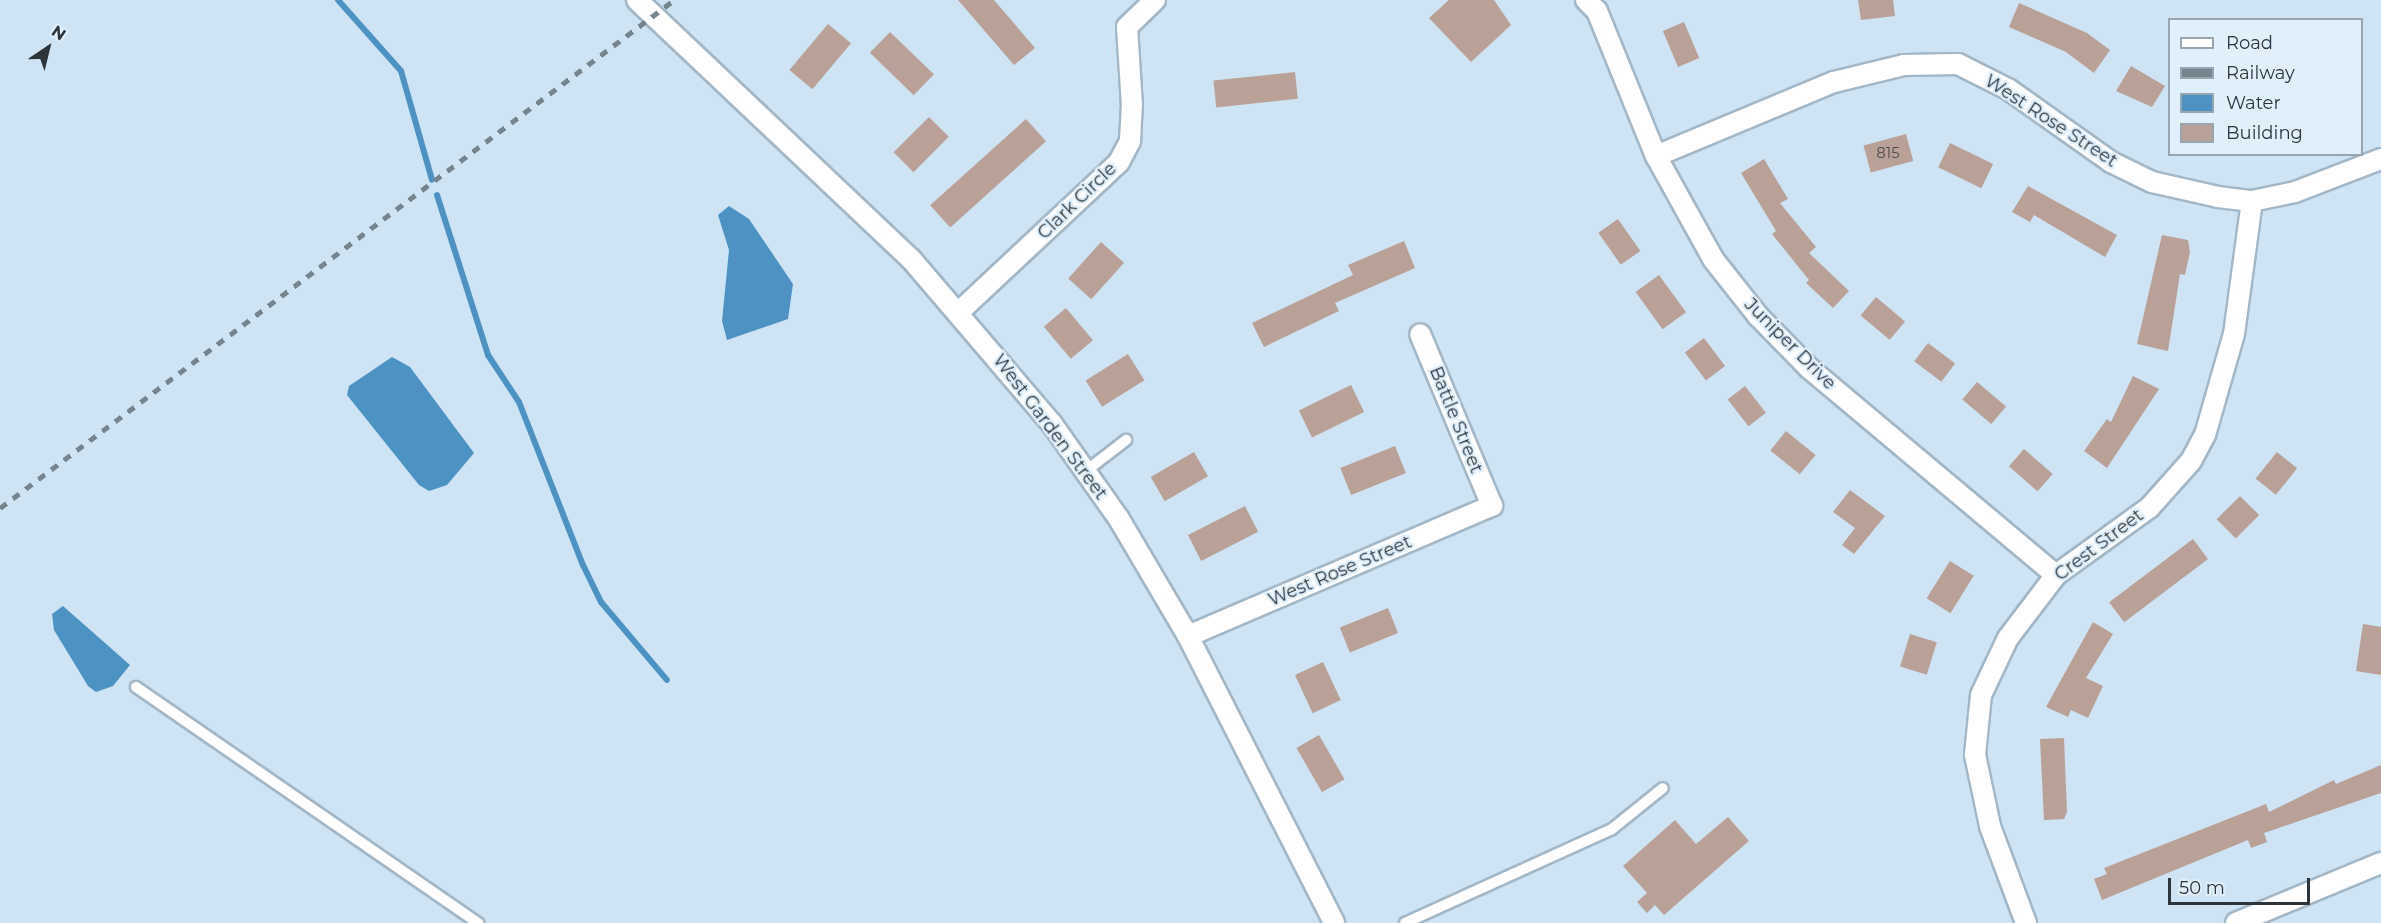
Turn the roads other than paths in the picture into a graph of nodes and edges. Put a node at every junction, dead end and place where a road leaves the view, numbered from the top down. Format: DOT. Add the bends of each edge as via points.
graph roads {
  1 [pos="637,0"];
  2 [pos="1155,0"];
  3 [pos="1594,4"];
  4 [pos="1656,156"];
  5 [pos="2381,159"];
  6 [pos="2252,201"];
  7 [pos="960,311"];
  8 [pos="1420,334"];
  9 [pos="1126,440"];
  10 [pos="1086,471"];
  11 [pos="1492,506"];
  12 [pos="2056,575"];
  13 [pos="1188,636"];
  14 [pos="136,687"];
  15 [pos="1663,788"];
  16 [pos="2381,863"];
  17 [pos="478,923"];
  18 [pos="1334,923"];
  19 [pos="1405,923"];
  20 [pos="2026,923"];
  21 [pos="2236,923"];
  1 -- 7 [label="street, West Garden Street"];
  2 -- 7 [label="street, Clark Circle" via="1127,27 1130,141 1119,162"];
  3 -- 4 [label="street, Juniper Drive"];
  4 -- 6 [label="street, West Rose Street" via="1834,82 1904,65 1959,64 2007,89 2111,162 2152,182"];
  4 -- 12 [label="street, Juniper Drive" via="1713,259 1758,316 1809,368"];
  5 -- 6 [label="street, West Rose Street" via="2295,192"];
  6 -- 12 [label="street, Crest Street" via="2234,334 2205,435 2179,477 2149,508"];
  7 -- 10 [label="street, West Garden Street"];
  8 -- 11 [label="street, Battle Street"];
  9 -- 10 [label="lane"];
  10 -- 13 [label="street, West Garden Street"];
  11 -- 13 [label="street, West Rose Street"];
  12 -- 20 [label="street, Crest Street" via="1991,668 1976,728 1975,755 1990,826"];
  13 -- 18 [label="street, West Garden Street"];
  14 -- 17 [label="lane"];
  15 -- 19 [label="lane" via="1612,829"];
  16 -- 21 [label="street"];
}
